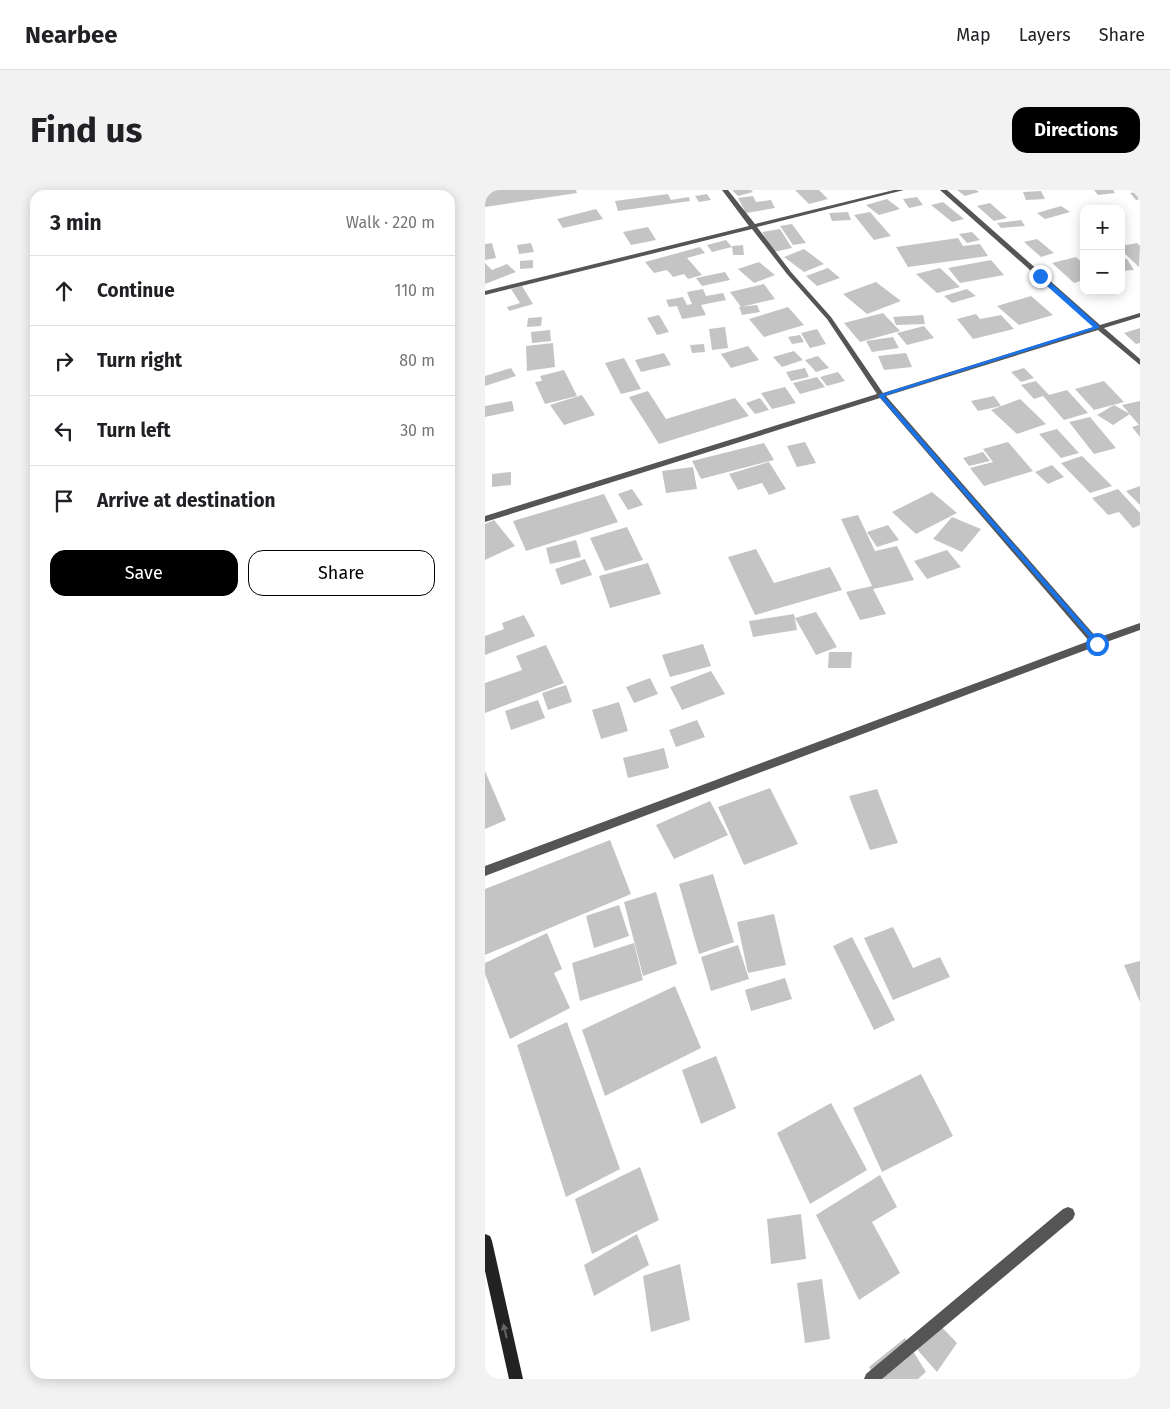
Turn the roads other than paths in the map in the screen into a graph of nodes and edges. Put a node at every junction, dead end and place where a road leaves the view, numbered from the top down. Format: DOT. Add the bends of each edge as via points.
graph roads {
  1 [pos="725,190"];
  2 [pos="901,190"];
  3 [pos="943,190"];
  4 [pos="752,227"];
  5 [pos="485,294"];
  6 [pos="1140,315"];
  7 [pos="1097,327"];
  8 [pos="1140,363"];
  9 [pos="881,395"];
  10 [pos="485,519"];
  11 [pos="1140,626"];
  12 [pos="1097,644"];
  13 [pos="485,871"];
  14 [pos="1068,1214"];
  15 [pos="485,1240"];
  16 [pos="516,1379"];
  17 [pos="871,1379"];
  1 -- 4 [label="street"];
  2 -- 4 [label="street"];
  3 -- 7 [label="street"];
  4 -- 5 [label="street"];
  4 -- 9 [label="street" via="829,318"];
  6 -- 7 [label="street"];
  7 -- 8 [label="street"];
  7 -- 9 [label="street"];
  9 -- 10 [label="street"];
  9 -- 12 [label="street"];
  11 -- 12 [label="street"];
  12 -- 13 [label="street"];
  14 -- 17 [label="street"];
  16 -- 15 [label="main road, one-way"];
}
